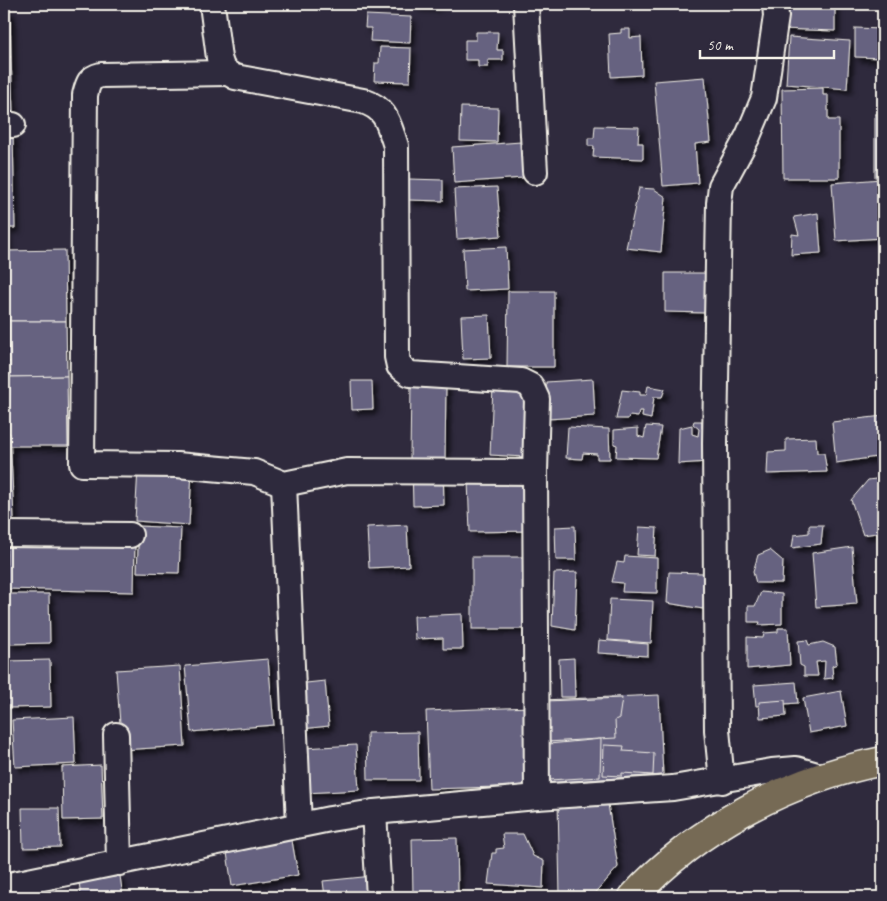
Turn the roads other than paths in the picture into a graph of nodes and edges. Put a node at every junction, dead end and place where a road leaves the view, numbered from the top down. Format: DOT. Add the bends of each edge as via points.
graph roads {
  1 [pos="212,4"];
  2 [pos="526,4"];
  3 [pos="775,4"];
  4 [pos="228,73"];
  5 [pos="535,172"];
  6 [pos="535,472"];
  7 [pos="284,484"];
  8 [pos="4,534"];
  9 [pos="130,535"];
  10 [pos="116,735"];
  11 [pos="883,762"];
  12 [pos="824,777"];
  13 [pos="722,781"];
  14 [pos="537,797"];
  15 [pos="374,812"];
  16 [pos="300,825"];
  17 [pos="119,863"];
  18 [pos="18,888"];
  19 [pos="379,897"];
  20 [pos="633,897"];
  1 -- 4 [label="street" via="220,65"];
  2 -- 5 [label="street"];
  3 -- 13 [label="street" via="764,98 721,186 719,203 715,443 717,730"];
  4 -- 6 [label="street" via="363,101 374,105 386,116 396,146 399,366 410,374 521,381 531,386 537,399"];
  4 -- 7 [label="street" via="102,75 88,82 85,95 82,464 177,465 254,472"];
  6 -- 7 [label="street" via="347,471"];
  6 -- 14 [label="street"];
  7 -- 16 [label="street"];
  8 -- 9 [label="street"];
  10 -- 17 [label="street"];
  11 -- 12 [label="main road"];
  12 -- 13 [label="street" via="796,769"];
  12 -- 20 [label="main road" via="757,804 724,824 657,871"];
  13 -- 14 [label="street" via="636,791"];
  14 -- 15 [label="street"];
  15 -- 16 [label="street"];
  15 -- 19 [label="street"];
  16 -- 17 [label="street"];
  17 -- 18 [label="street"];
}
